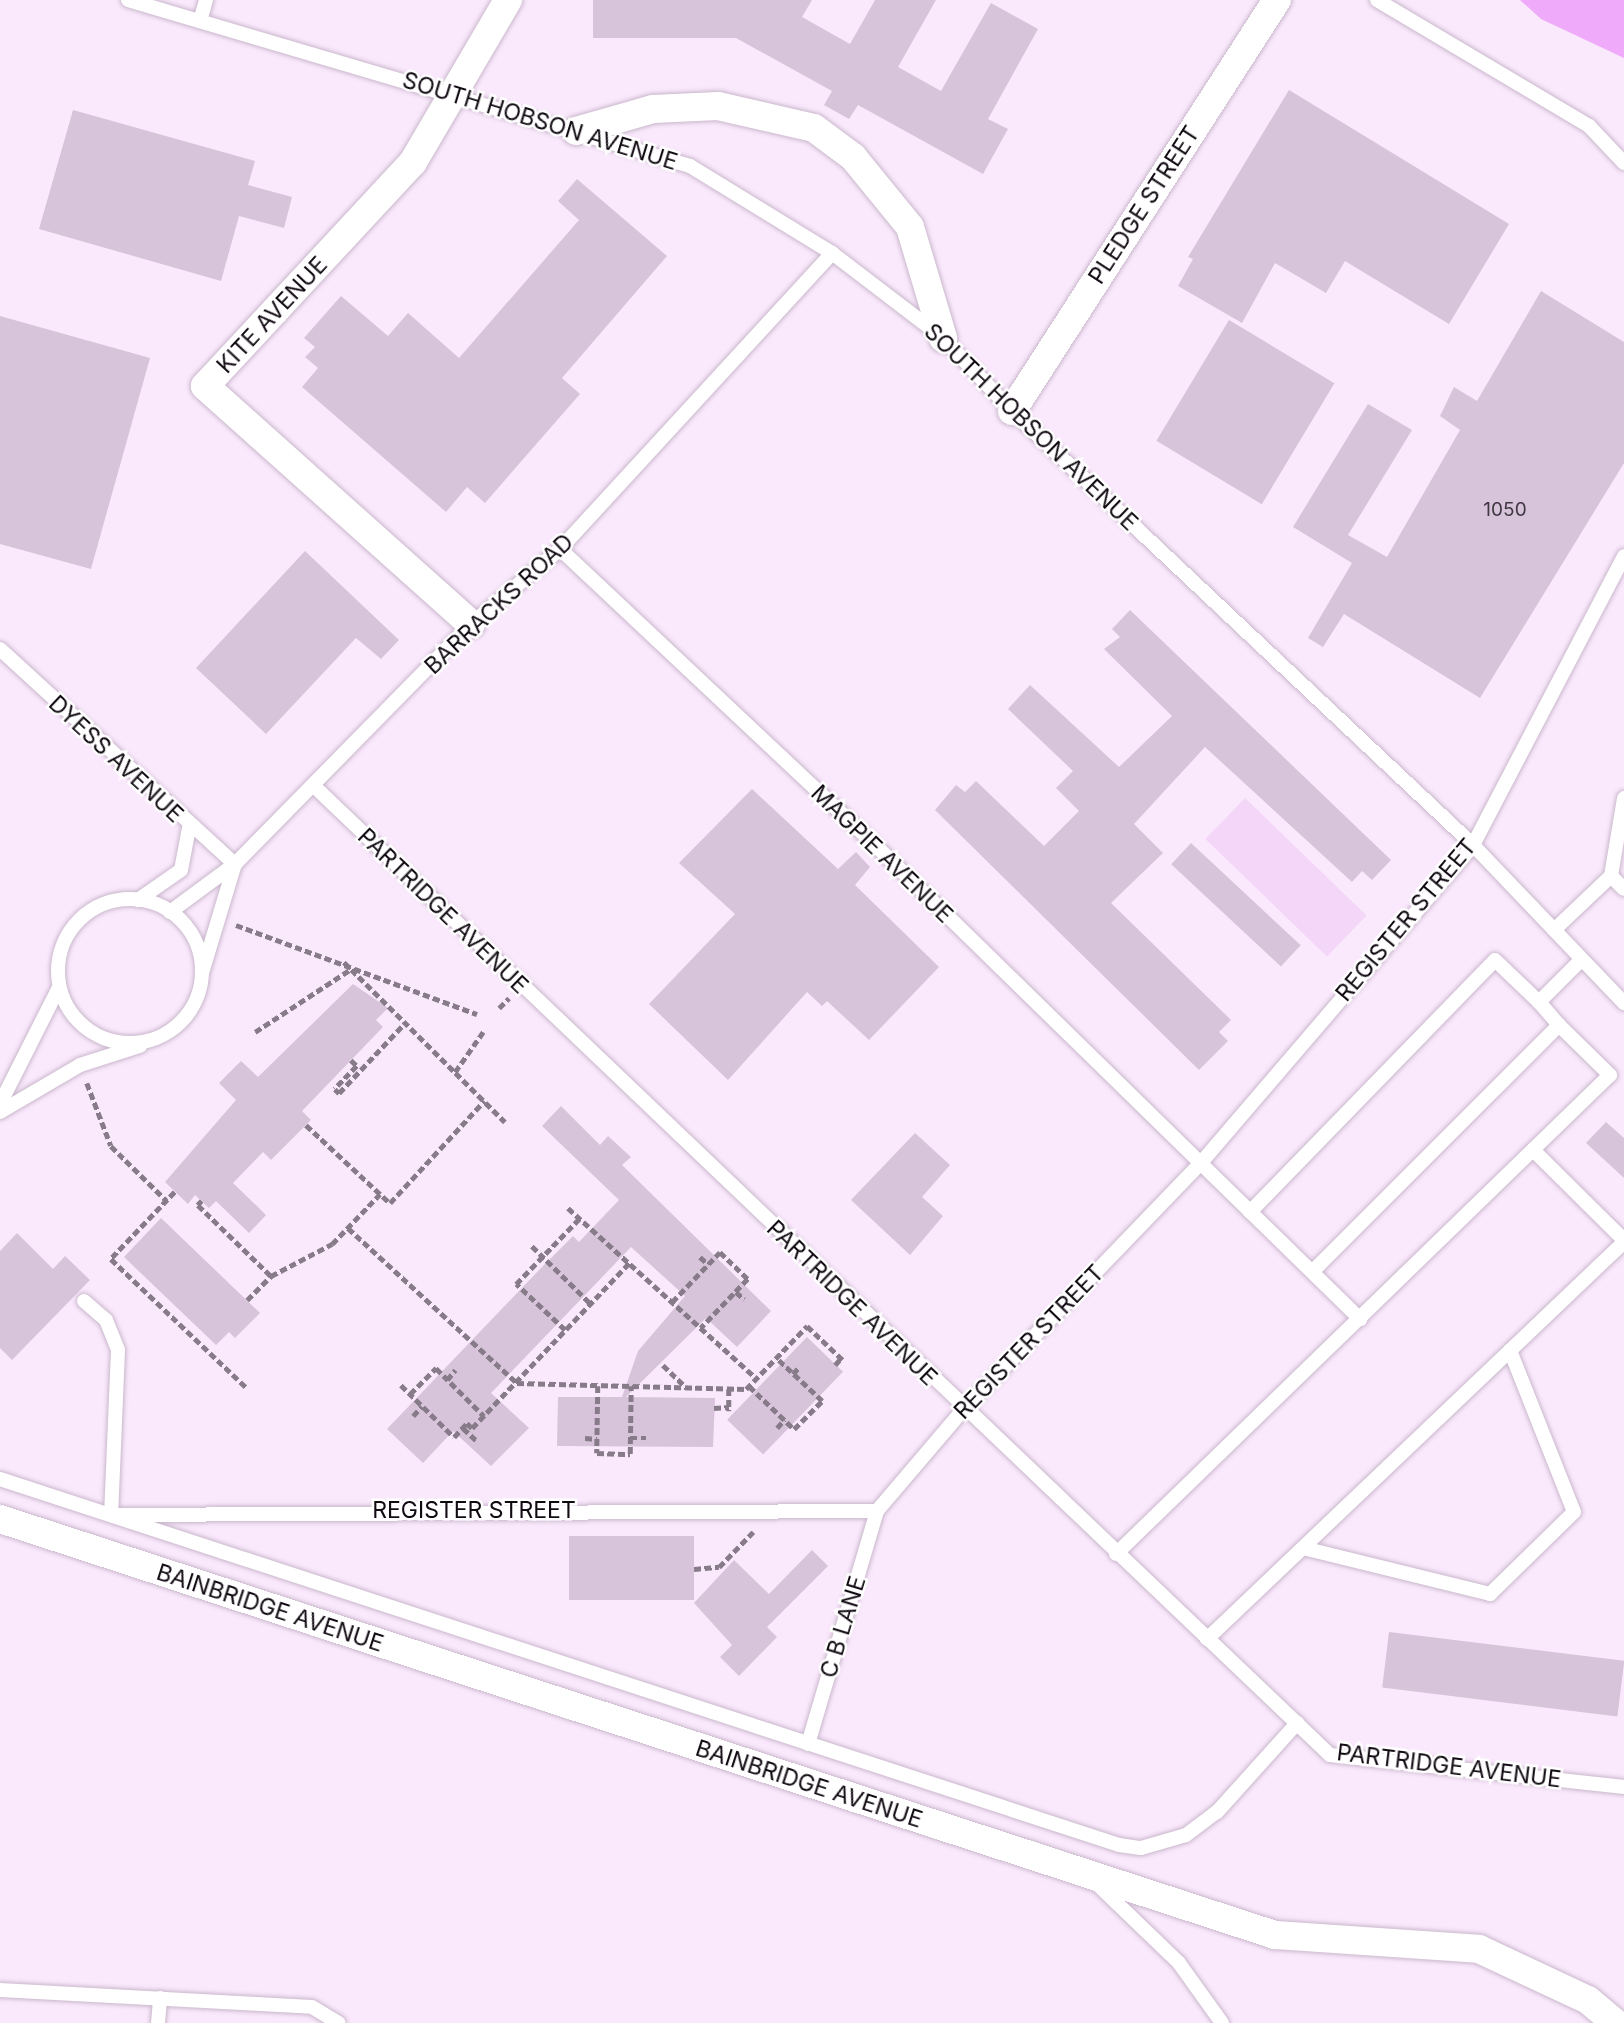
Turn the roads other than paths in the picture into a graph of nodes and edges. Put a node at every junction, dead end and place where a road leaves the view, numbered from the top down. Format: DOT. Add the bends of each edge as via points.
graph roads {
  1 [pos="128,0"];
  2 [pos="206,0"];
  3 [pos="508,0"];
  4 [pos="1277,0"];
  5 [pos="1377,0"];
  6 [pos="200,21"];
  7 [pos="455,94"];
  8 [pos="576,131"];
  9 [pos="1624,163"];
  10 [pos="832,253"];
  11 [pos="943,338"];
  12 [pos="1012,411"];
  13 [pos="560,549"];
  14 [pos="1624,556"];
  15 [pos="471,624"];
  16 [pos="0,649"];
  17 [pos="316,788"];
  18 [pos="1624,798"];
  19 [pos="189,828"];
  20 [pos="1472,845"];
  21 [pos="235,864"];
  22 [pos="1611,876"];
  23 [pos="1624,889"];
  24 [pos="138,900"];
  25 [pos="170,912"];
  26 [pos="1553,930"];
  27 [pos="1581,960"];
  28 [pos="202,973"];
  29 [pos="59,987"];
  30 [pos="1539,1002"];
  31 [pos="1624,1003"];
  32 [pos="1559,1025"];
  33 [pos="153,1040"];
  34 [pos="0,1104"];
  35 [pos="0,1112"];
  36 [pos="1533,1150"];
  37 [pos="1200,1164"];
  38 [pos="1250,1212"];
  39 [pos="1624,1241"];
  40 [pos="1312,1271"];
  41 [pos="84,1301"];
  42 [pos="1360,1319"];
  43 [pos="1510,1350"];
  44 [pos="963,1410"];
  45 [pos="0,1479"];
  46 [pos="877,1511"];
  47 [pos="111,1516"];
  48 [pos="0,1519"];
  49 [pos="1303,1548"];
  50 [pos="1116,1554"];
  51 [pos="1207,1639"];
  52 [pos="1297,1723"];
  53 [pos="808,1744"];
  54 [pos="1624,1787"];
  55 [pos="1086,1874"];
  56 [pos="0,1990"];
  57 [pos="160,1998"];
  58 [pos="158,2023"];
  59 [pos="339,2023"];
  60 [pos="1222,2023"];
  61 [pos="1615,2023"];
  1 -- 6 [label="lane, SOUTH HOBSON AVENUE"];
  2 -- 6 [label="lane"];
  3 -- 7 [label="street"];
  4 -- 12 [label="street, PLEDGE STREET"];
  5 -- 9 [label="lane" via="1589,126"];
  6 -- 7 [label="lane, SOUTH HOBSON AVENUE"];
  7 -- 8 [label="lane, SOUTH HOBSON AVENUE"];
  7 -- 15 [label="street, KITE AVENUE" via="414,162 205,386"];
  8 -- 10 [label="lane, SOUTH HOBSON AVENUE" via="690,166"];
  8 -- 11 [label="street" via="653,109 718,106 814,128 853,157 910,227"];
  10 -- 11 [label="lane, SOUTH HOBSON AVENUE"];
  10 -- 13 [label="lane, BARRACKS ROAD"];
  11 -- 12 [label="lane, SOUTH HOBSON AVENUE"];
  12 -- 20 [label="lane, SOUTH HOBSON AVENUE"];
  13 -- 15 [label="lane, BARRACKS ROAD"];
  13 -- 37 [label="lane, MAGPIE AVENUE"];
  14 -- 20 [label="lane, REGISTER STREET"];
  15 -- 17 [label="lane, BARRACKS ROAD"];
  16 -- 19 [label="lane, DYESS AVENUE"];
  17 -- 21 [label="lane, BARRACKS ROAD"];
  17 -- 44 [label="lane, PARTRIDGE AVENUE"];
  18 -- 22 [label="lane"];
  19 -- 21 [label="lane, DYESS AVENUE"];
  19 -- 24 [label="lane" via="181,870"];
  20 -- 26 [label="lane, SOUTH HOBSON AVENUE"];
  20 -- 37 [label="lane, REGISTER STREET"];
  21 -- 25 [label="lane"];
  21 -- 28 [label="lane, BARRACKS ROAD"];
  22 -- 23 [label="lane"];
  22 -- 26 [label="lane"];
  24 -- 25 [label="lane"];
  24 -- 29 [label="lane" via="104,904 76,923 64,942"];
  25 -- 28 [label="lane" via="195,938"];
  26 -- 27 [label="lane, SOUTH HOBSON AVENUE"];
  27 -- 30 [label="lane"];
  27 -- 31 [label="lane, SOUTH HOBSON AVENUE"];
  28 -- 33 [label="lane" via="192,1010"];
  29 -- 33 [label="lane" via="82,1026 104,1039"];
  29 -- 34 [label="lane"];
  30 -- 32 [label="lane"];
  30 -- 38 [label="lane" via="1495,960"];
  32 -- 36 [label="lane" via="1610,1075"];
  32 -- 40 [label="lane"];
  33 -- 35 [label="lane" via="80,1065"];
  36 -- 39 [label="lane"];
  36 -- 42 [label="lane"];
  37 -- 38 [label="lane, MAGPIE AVENUE"];
  37 -- 44 [label="lane, REGISTER STREET"];
  38 -- 40 [label="lane, MAGPIE AVENUE"];
  39 -- 43 [label="lane"];
  40 -- 42 [label="lane, MAGPIE AVENUE"];
  41 -- 47 [label="lane" via="106,1320 118,1350"];
  42 -- 50 [label="lane"];
  43 -- 49 [label="lane"];
  43 -- 49 [label="lane" via="1574,1512 1490,1594"];
  44 -- 46 [label="lane, REGISTER STREET"];
  44 -- 50 [label="lane, PARTRIDGE AVENUE"];
  45 -- 47 [label="lane"];
  46 -- 47 [label="lane, REGISTER STREET"];
  46 -- 53 [label="lane, C B LANE"];
  47 -- 53 [label="lane"];
  48 -- 55 [label="street, BAINBRIDGE AVENUE"];
  49 -- 51 [label="lane"];
  50 -- 51 [label="lane, PARTRIDGE AVENUE"];
  51 -- 52 [label="lane, PARTRIDGE AVENUE"];
  52 -- 53 [label="lane" via="1217,1812 1186,1835 1142,1848"];
  52 -- 54 [label="lane, PARTRIDGE AVENUE" via="1330,1755"];
  55 -- 60 [label="lane" via="1179,1964"];
  55 -- 61 [label="street, BAINBRIDGE AVENUE" via="1275,1935 1479,1949 1588,2000"];
  56 -- 57 [label="lane"];
  57 -- 58 [label="lane"];
  57 -- 59 [label="lane" via="312,2007"];
}
